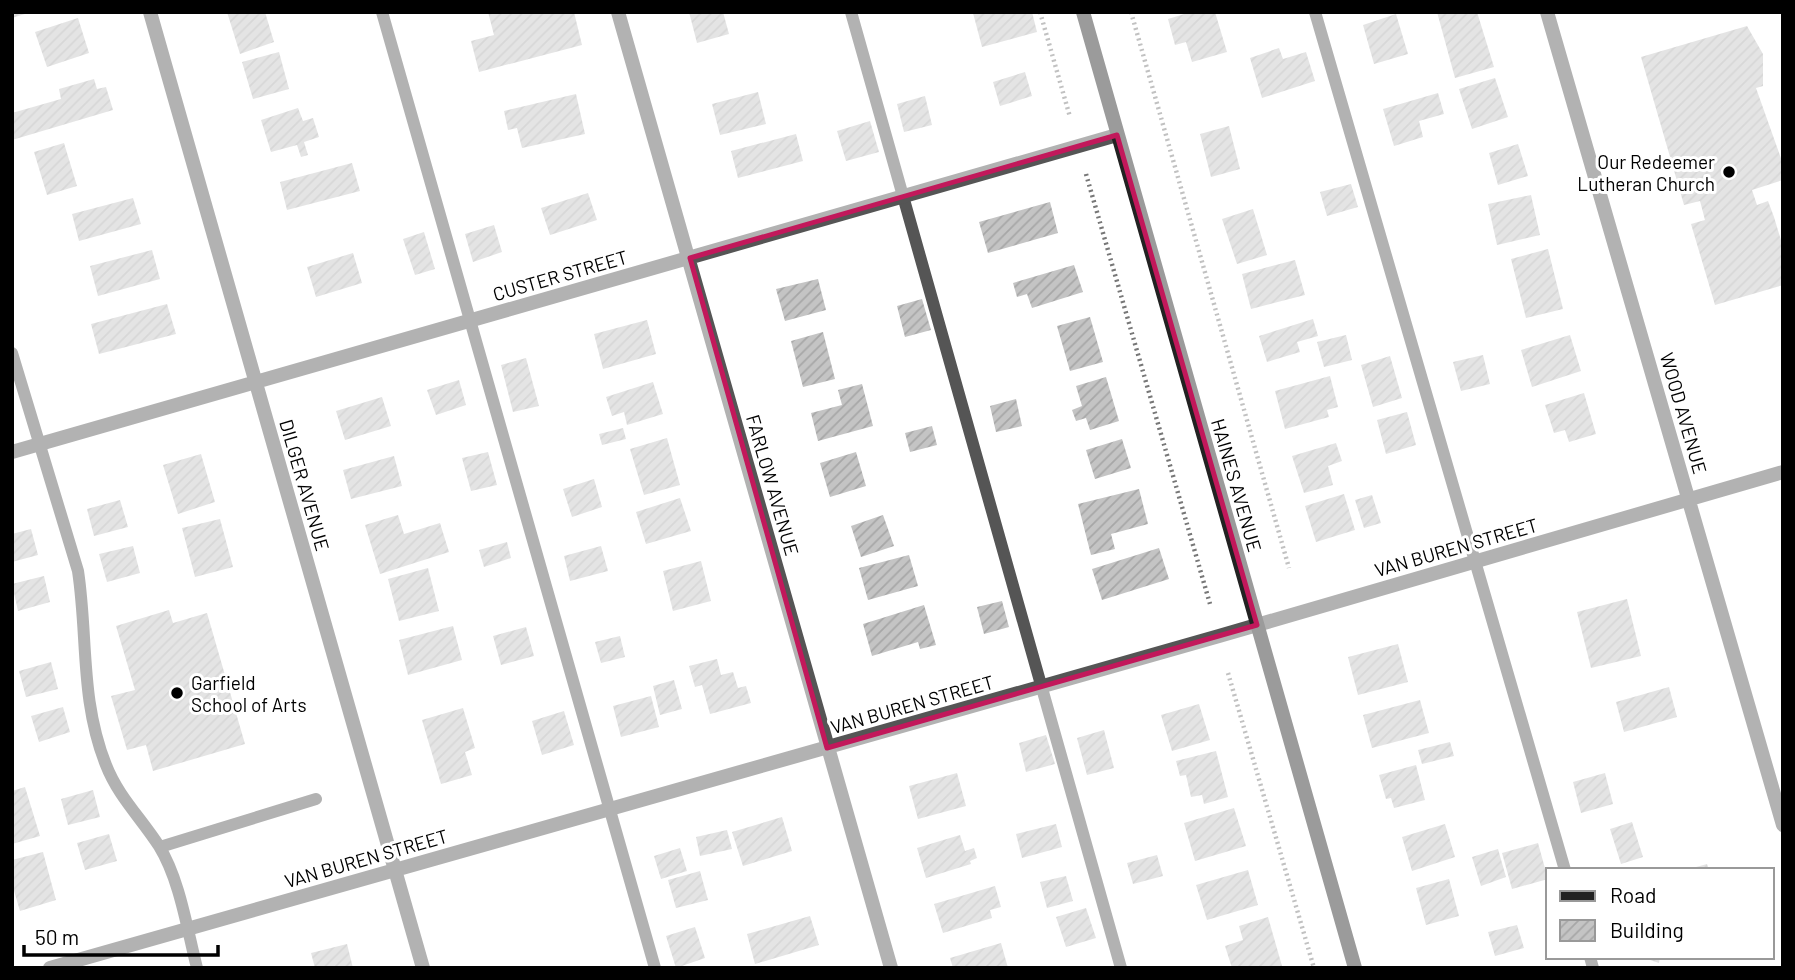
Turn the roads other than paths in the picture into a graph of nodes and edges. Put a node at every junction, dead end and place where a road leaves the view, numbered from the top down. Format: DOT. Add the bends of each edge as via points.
graph roads {
  1 [pos="150,12"];
  2 [pos="382,12"];
  3 [pos="618,12"];
  4 [pos="851,12"];
  5 [pos="1083,12"];
  6 [pos="1315,12"];
  7 [pos="1547,12"];
  8 [pos="1118,135"];
  9 [pos="903,197"];
  10 [pos="690,258"];
  11 [pos="470,321"];
  12 [pos="12,353"];
  13 [pos="256,382"];
  14 [pos="38,444"];
  15 [pos="12,452"];
  16 [pos="1783,472"];
  17 [pos="1689,499"];
  18 [pos="1475,562"];
  19 [pos="1257,625"];
  20 [pos="1040,687"];
  21 [pos="827,748"];
  22 [pos="316,799"];
  23 [pos="611,809"];
  24 [pos="1783,825"];
  25 [pos="160,847"];
  26 [pos="1564,868"];
  27 [pos="395,870"];
  28 [pos="187,929"];
  29 [pos="50,968"];
  30 [pos="197,968"];
  31 [pos="423,968"];
  32 [pos="655,968"];
  33 [pos="891,968"];
  34 [pos="1121,968"];
  35 [pos="1355,968"];
  1 -- 13 [label="street, DILGER AVENUE"];
  2 -- 11 [label="lane"];
  3 -- 10 [label="street, FARLOW AVENUE"];
  4 -- 9 [label="lane"];
  5 -- 8 [label="main road, HAINES AVENUE"];
  6 -- 18 [label="lane"];
  7 -- 17 [label="street, WOOD AVENUE"];
  8 -- 9 [label="street, CUSTER STREET"];
  8 -- 19 [label="main road, HAINES AVENUE"];
  9 -- 10 [label="street, CUSTER STREET"];
  9 -- 20 [label="lane"];
  10 -- 11 [label="street, CUSTER STREET"];
  10 -- 21 [label="street, FARLOW AVENUE"];
  11 -- 13 [label="street, CUSTER STREET"];
  11 -- 23 [label="lane"];
  12 -- 14 [label="lane"];
  13 -- 14 [label="street, CUSTER STREET"];
  13 -- 27 [label="street, DILGER AVENUE"];
  14 -- 15 [label="street, CUSTER STREET"];
  14 -- 25 [label="lane" via="78,570 82,652 92,720 120,794"];
  16 -- 17 [label="street, VAN BUREN STREET"];
  17 -- 18 [label="street, VAN BUREN STREET"];
  17 -- 24 [label="street, WOOD AVENUE"];
  18 -- 19 [label="street, VAN BUREN STREET"];
  18 -- 26 [label="lane"];
  19 -- 20 [label="street, VAN BUREN STREET"];
  19 -- 35 [label="main road, HAINES AVENUE"];
  20 -- 21 [label="street, VAN BUREN STREET"];
  20 -- 34 [label="lane"];
  21 -- 23 [label="street, VAN BUREN STREET"];
  21 -- 33 [label="street, FARLOW AVENUE"];
  22 -- 25 [label="lane"];
  23 -- 27 [label="street, VAN BUREN STREET"];
  23 -- 32 [label="lane"];
  25 -- 28 [label="lane"];
  27 -- 28 [label="street, VAN BUREN STREET"];
  27 -- 31 [label="street, DILGER AVENUE"];
  28 -- 29 [label="street, VAN BUREN STREET"];
  28 -- 30 [label="lane"];
}
